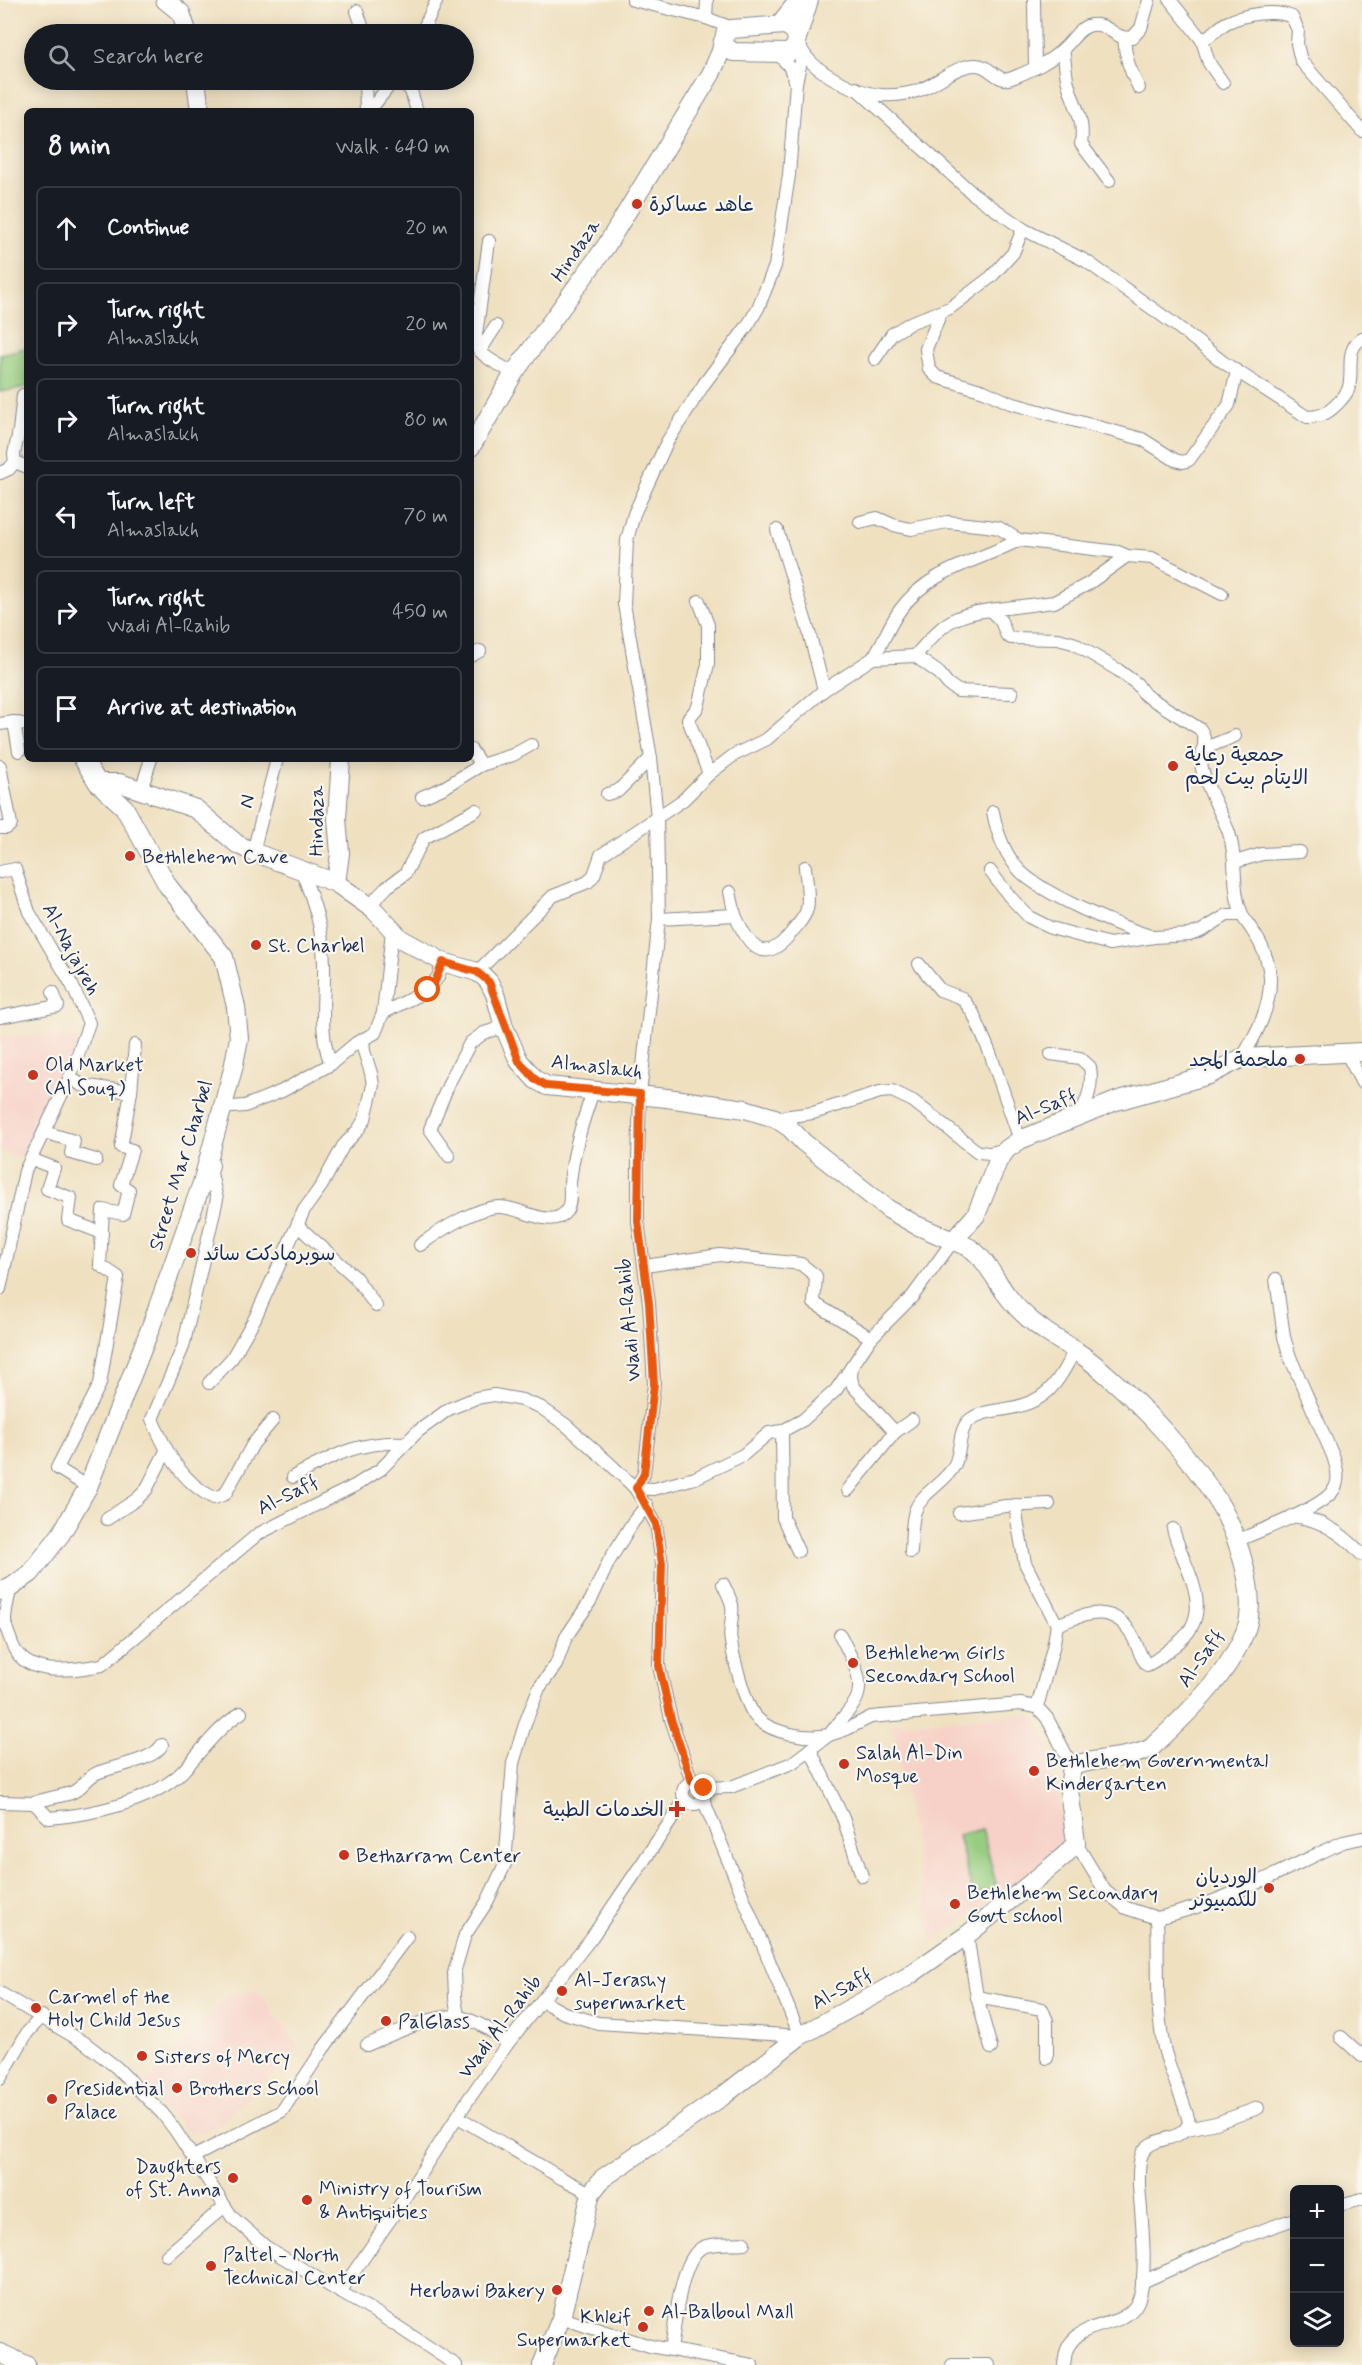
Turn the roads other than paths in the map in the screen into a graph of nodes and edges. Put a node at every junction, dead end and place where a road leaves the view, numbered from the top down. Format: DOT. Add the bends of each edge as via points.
graph roads {
  1 [pos="165,0"];
  2 [pos="437,0"];
  3 [pos="633,0"];
  4 [pos="707,0"];
  5 [pos="799,0"];
  6 [pos="809,0"];
  7 [pos="1034,0"];
  8 [pos="1149,0"];
  9 [pos="1170,0"];
  10 [pos="181,6"];
  11 [pos="357,10"];
  12 [pos="709,20"];
  13 [pos="186,24"];
  14 [pos="362,24"];
  15 [pos="426,24"];
  16 [pos="777,25"];
  17 [pos="733,33"];
  18 [pos="800,38"];
  19 [pos="1124,38"];
  20 [pos="1202,40"];
  21 [pos="1063,49"];
  22 [pos="740,52"];
  23 [pos="778,54"];
  24 [pos="1035,68"];
  25 [pos="711,74"];
  26 [pos="827,75"];
  27 [pos="796,76"];
  28 [pos="1223,83"];
  29 [pos="856,88"];
  30 [pos="1139,88"];
  31 [pos="197,90"];
  32 [pos="366,90"];
  33 [pos="385,90"];
  34 [pos="410,90"];
  35 [pos="200,108"];
  36 [pos="367,108"];
  37 [pos="370,108"];
  38 [pos="416,108"];
  39 [pos="1362,131"];
  40 [pos="1109,181"];
  41 [pos="1023,229"];
  42 [pos="489,241"];
  43 [pos="941,312"];
  44 [pos="496,326"];
  45 [pos="1362,338"];
  46 [pos="480,351"];
  47 [pos="875,359"];
  48 [pos="1237,371"];
  49 [pos="514,373"];
  50 [pos="23,395"];
  51 [pos="474,439"];
  52 [pos="15,462"];
  53 [pos="24,466"];
  54 [pos="0,473"];
  55 [pos="860,522"];
  56 [pos="777,530"];
  57 [pos="1019,540"];
  58 [pos="1127,556"];
  59 [pos="1222,594"];
  60 [pos="699,601"];
  61 [pos="990,610"];
  62 [pos="915,656"];
  63 [pos="873,658"];
  64 [pos="824,690"];
  65 [pos="1012,693"];
  66 [pos="14,722"];
  67 [pos="0,724"];
  68 [pos="24,724"];
  69 [pos="1235,736"];
  70 [pos="531,745"];
  71 [pos="1203,749"];
  72 [pos="20,751"];
  73 [pos="474,754"];
  74 [pos="651,758"];
  75 [pos="85,762"];
  76 [pos="149,762"];
  77 [pos="276,762"];
  78 [pos="341,762"];
  79 [pos="481,765"];
  80 [pos="0,766"];
  81 [pos="709,774"];
  82 [pos="98,783"];
  83 [pos="141,790"];
  84 [pos="607,794"];
  85 [pos="422,797"];
  86 [pos="476,810"];
  87 [pos="993,812"];
  88 [pos="657,818"];
  89 [pos="0,828"];
  90 [pos="253,852"];
  91 [pos="1300,852"];
  92 [pos="1235,862"];
  93 [pos="805,867"];
  94 [pos="301,870"];
  95 [pos="0,872"];
  96 [pos="990,872"];
  97 [pos="336,883"];
  98 [pos="730,892"];
  99 [pos="369,906"];
  100 [pos="735,915"];
  101 [pos="1242,915"];
  102 [pos="659,919"];
  103 [pos="392,931"];
  104 [pos="1154,937"];
  105 [pos="443,962"];
  106 [pos="919,964"];
  107 [pos="477,972"];
  108 [pos="53,992"];
  109 [pos="383,1014"];
  110 [pos="0,1017"];
  111 [pos="504,1027"];
  112 [pos="363,1039"];
  113 [pos="135,1045"];
  114 [pos="1355,1053"];
  115 [pos="1051,1054"];
  116 [pos="1242,1058"];
  117 [pos="331,1064"];
  118 [pos="70,1077"];
  119 [pos="1362,1083"];
  120 [pos="594,1089"];
  121 [pos="130,1092"];
  122 [pos="640,1094"];
  123 [pos="221,1108"];
  124 [pos="1080,1115"];
  125 [pos="775,1118"];
  126 [pos="44,1132"];
  127 [pos="214,1135"];
  128 [pos="1013,1145"];
  129 [pos="449,1156"];
  130 [pos="31,1159"];
  131 [pos="96,1160"];
  132 [pos="298,1226"];
  133 [pos="102,1233"];
  134 [pos="953,1241"];
  135 [pos="420,1245"];
  136 [pos="645,1266"];
  137 [pos="1276,1279"];
  138 [pos="0,1289"];
  139 [pos="376,1306"];
  140 [pos="871,1338"];
  141 [pos="1075,1350"];
  142 [pos="852,1365"];
  143 [pos="209,1383"];
  144 [pos="854,1386"];
  145 [pos="836,1390"];
  146 [pos="912,1419"];
  147 [pos="273,1420"];
  148 [pos="782,1431"];
  149 [pos="895,1432"];
  150 [pos="406,1443"];
  151 [pos="166,1451"];
  152 [pos="293,1477"];
  153 [pos="88,1486"];
  154 [pos="636,1488"];
  155 [pos="848,1490"];
  156 [pos="1049,1504"];
  157 [pos="647,1505"];
  158 [pos="1016,1505"];
  159 [pos="959,1513"];
  160 [pos="1292,1516"];
  161 [pos="107,1519"];
  162 [pos="1173,1529"];
  163 [pos="1236,1541"];
  164 [pos="798,1551"];
  165 [pos="911,1552"];
  166 [pos="1362,1555"];
  167 [pos="723,1584"];
  168 [pos="5,1589"];
  169 [pos="2,1618"];
  170 [pos="1057,1625"];
  171 [pos="840,1635"];
  172 [pos="1037,1707"];
  173 [pos="241,1713"];
  174 [pos="829,1735"];
  175 [pos="162,1745"];
  176 [pos="810,1749"];
  177 [pos="1072,1766"];
  178 [pos="692,1782"];
  179 [pos="703,1794"];
  180 [pos="685,1800"];
  181 [pos="0,1802"];
  182 [pos="34,1803"];
  183 [pos="1362,1838"];
  184 [pos="1076,1843"];
  185 [pos="862,1876"];
  186 [pos="1157,1918"];
  187 [pos="967,1935"];
  188 [pos="407,1936"];
  189 [pos="0,1993"];
  190 [pos="976,1997"];
  191 [pos="542,2001"];
  192 [pos="42,2016"];
  193 [pos="458,2016"];
  194 [pos="800,2036"];
  195 [pos="1341,2037"];
  196 [pos="508,2043"];
  197 [pos="367,2045"];
  198 [pos="991,2048"];
  199 [pos="1362,2056"];
  200 [pos="1047,2058"];
  201 [pos="0,2079"];
  202 [pos="1258,2108"];
  203 [pos="458,2116"];
  204 [pos="1187,2129"];
  205 [pos="193,2157"];
  206 [pos="591,2193"];
  207 [pos="1362,2199"];
  208 [pos="1344,2204"];
  209 [pos="225,2206"];
  210 [pos="1290,2220"];
  211 [pos="744,2243"];
  212 [pos="167,2255"];
  213 [pos="1142,2282"];
  214 [pos="340,2292"];
  215 [pos="561,2318"];
  216 [pos="671,2350"];
  217 [pos="1,2357"];
  218 [pos="26,2365"];
  219 [pos="456,2365"];
  220 [pos="542,2365"];
  221 [pos="752,2365"];
  222 [pos="952,2365"];
  223 [pos="972,2365"];
  224 [pos="989,2365"];
  225 [pos="1064,2365"];
  1 -- 10 [label="street"];
  2 -- 15 [label="street"];
  3 -- 12 [label="street"];
  4 -- 12 [label="street"];
  5 -- 16 [label="street"];
  6 -- 18 [label="street"];
  7 -- 24 [label="street"];
  8 -- 19 [label="street" via="1137,35"];
  9 -- 20 [label="street"];
  10 -- 13 [label="street"];
  11 -- 14 [label="street"];
  12 -- 17 [label="street"];
  16 -- 17 [label="street"];
  16 -- 18 [label="street" via="789,26"];
  17 -- 22 [label="street" via="729,51"];
  17 -- 25 [label="street, Hindaza"];
  18 -- 23 [label="street" via="792,51"];
  18 -- 26 [label="street" via="811,63"];
  18 -- 27 [label="street, Wadi Al-Rahib"];
  19 -- 21 [label="street" via="1104,27 1089,25"];
  19 -- 30 [label="street" via="1128,62"];
  20 -- 28 [label="street" via="1209,63"];
  20 -- 39 [label="street" via="1226,23 1251,15 1283,13 1292,17 1298,30 1301,61"];
  21 -- 24 [label="street"];
  21 -- 40 [label="street" via="1068,82 1082,118 1081,144"];
  22 -- 23 [label="street"];
  22 -- 25 [label="street, Hindaza"];
  23 -- 27 [label="street"];
  24 -- 29 [label="street" via="1003,79 975,65 918,90 896,94 880,95"];
  25 -- 49 [label="street, Hindaza" via="606,246"];
  26 -- 27 [label="street"];
  26 -- 29 [label="street"];
  27 -- 74 [label="street, Wadi Al-Rahib" via="789,175 775,266 767,288 748,325 667,442 634,514 627,540 624,604"];
  29 -- 41 [label="street" via="964,186"];
  31 -- 35 [label="street"];
  32 -- 36 [label="street"];
  33 -- 37 [label="street"];
  34 -- 38 [label="street"];
  41 -- 43 [label="street" via="1013,253 1002,266"];
  41 -- 48 [label="street" via="1086,261"];
  42 -- 46 [label="street" via="476,335"];
  43 -- 47 [label="street" via="892,334"];
  43 -- 48 [label="street" via="926,349 928,369 937,377 1010,403 1142,439 1183,462 1189,460 1225,411"];
  44 -- 46 [label="street"];
  45 -- 48 [label="street" via="1350,352 1349,388 1324,415 1306,417"];
  46 -- 49 [label="street"];
  49 -- 51 [label="street, Hindaza"];
  50 -- 52 [label="street"];
  52 -- 53 [label="street"];
  52 -- 54 [label="street"];
  55 -- 57 [label="street" via="877,518 910,529 947,522 987,526"];
  56 -- 64 [label="street"];
  57 -- 58 [label="street"];
  57 -- 63 [label="street" via="933,578 900,609"];
  58 -- 59 [label="street" via="1152,558"];
  58 -- 61 [label="street" via="1054,602"];
  60 -- 81 [label="street" via="708,625 708,664 699,707 688,720"];
  61 -- 62 [label="street" via="947,622"];
  61 -- 71 [label="street" via="1011,638 1058,639 1092,652 1137,684 1144,695 1200,729 1204,735"];
  62 -- 63 [label="street"];
  62 -- 65 [label="street" via="958,691"];
  63 -- 64 [label="street"];
  64 -- 81 [label="street" via="767,739 734,755"];
  66 -- 67 [label="street"];
  66 -- 68 [label="street"];
  66 -- 72 [label="street"];
  69 -- 71 [label="street"];
  70 -- 79 [label="street"];
  71 -- 92 [label="street" via="1201,766 1229,832"];
  73 -- 79 [label="street"];
  74 -- 84 [label="street" via="618,791"];
  74 -- 88 [label="street, Wadi Al-Rahib"];
  75 -- 82 [label="street, Street Mar Charbel"];
  76 -- 83 [label="street"];
  77 -- 90 [label="street, N"];
  78 -- 97 [label="street, Hindaza"];
  79 -- 85 [label="street"];
  80 -- 89 [label="street" via="11,825"];
  81 -- 88 [label="street"];
  82 -- 83 [label="street" via="120,783"];
  82 -- 123 [label="street, Street Mar Charbel" via="124,807 168,886 224,957 239,1038"];
  83 -- 90 [label="street" via="196,809"];
  86 -- 99 [label="street" via="424,838 405,874"];
  87 -- 104 [label="street" via="1006,851 1022,873 1080,907"];
  88 -- 102 [label="street, Wadi Al-Rahib"];
  88 -- 107 [label="street" via="601,855 588,882 553,896"];
  90 -- 94 [label="street"];
  91 -- 92 [label="street" via="1262,854"];
  92 -- 101 [label="street"];
  93 -- 100 [label="street" via="808,907 774,950 756,949 743,934"];
  94 -- 97 [label="street"];
  94 -- 117 [label="street" via="322,932 324,1045"];
  95 -- 118 [label="street, Al-Najajreh" via="15,869 29,912 72,985 88,1023"];
  96 -- 104 [label="street" via="1029,917 1051,928 1110,944"];
  97 -- 99 [label="street"];
  98 -- 100 [label="street"];
  99 -- 103 [label="street"];
  100 -- 102 [label="street"];
  101 -- 104 [label="street" via="1227,915 1190,935"];
  101 -- 116 [label="street" via="1261,946 1270,980 1259,1030"];
  102 -- 122 [label="street, Wadi Al-Rahib"];
  103 -- 105 [label="street"];
  103 -- 109 [label="street"];
  105 -- 107 [label="street"];
  105 -- 109 [label="street" via="428,990"];
  106 -- 128 [label="street" via="940,990 962,998 973,1013 990,1053"];
  107 -- 111 [label="street, Almaslakh" via="489,982"];
  108 -- 110 [label="street" via="58,1006"];
  109 -- 112 [label="street" via="375,1033"];
  111 -- 120 [label="street, Almaslakh" via="519,1061 536,1080 547,1086"];
  111 -- 129 [label="street" via="470,1042 450,1081 430,1129"];
  112 -- 117 [label="street"];
  112 -- 132 [label="street" via="373,1085 365,1119 343,1146"];
  113 -- 121 [label="street"];
  114 -- 116 [label="street, Al-Saff"];
  114 -- 119 [label="street"];
  115 -- 124 [label="street" via="1080,1058 1090,1067 1089,1098"];
  116 -- 124 [label="street, Al-Saff" via="1209,1075"];
  117 -- 123 [label="street" via="264,1099"];
  118 -- 121 [label="street" via="81,1085"];
  118 -- 126 [label="street, Al-Najajreh"];
  120 -- 122 [label="street, Almaslakh"];
  120 -- 135 [label="street" via="571,1167 570,1205 566,1212 545,1219 510,1207 488,1208"];
  121 -- 133 [label="street" via="121,1147 132,1150 121,1185 129,1190 123,1214 103,1210"];
  122 -- 125 [label="street, Almaslakh" via="745,1109"];
  122 -- 136 [label="street, Wadi Al-Rahib" via="638,1221"];
  123 -- 127 [label="street, Street Mar Charbel"];
  124 -- 128 [label="street, Al-Saff"];
  125 -- 128 [label="street" via="813,1113 892,1091 913,1101 978,1152 990,1153"];
  125 -- 134 [label="street, Almaslakh" via="888,1209"];
  126 -- 130 [label="street, Al-Najajreh"];
  126 -- 131 [label="street" via="74,1140 71,1153"];
  127 -- 151 [label="street" via="217,1144 211,1173 217,1198 183,1347 152,1419"];
  127 -- 153 [label="street, Street Mar Charbel" via="202,1183 150,1329"];
  128 -- 134 [label="street, Al-Saff" via="998,1161 976,1215"];
  130 -- 133 [label="street" via="54,1168 47,1189 71,1198 68,1220"];
  130 -- 138 [label="street, Al-Najajreh" via="18,1200"];
  132 -- 139 [label="street" via="355,1277"];
  132 -- 143 [label="street" via="255,1318 232,1358"];
  133 -- 153 [label="street" via="100,1265 118,1277 100,1384 57,1468"];
  134 -- 140 [label="street" via="912,1297"];
  134 -- 141 [label="street, Al-Saff" via="970,1248 1016,1307"];
  136 -- 140 [label="street" via="720,1255 801,1264 816,1276 814,1303"];
  136 -- 154 [label="street, Wadi Al-Rahib" via="654,1384 644,1474"];
  137 -- 160 [label="street" via="1290,1357 1337,1469 1338,1480 1333,1491"];
  140 -- 142 [label="street"];
  141 -- 163 [label="street, Al-Saff" via="1110,1377 1176,1447 1217,1500"];
  141 -- 165 [label="street" via="1040,1399 968,1421 955,1465 915,1511"];
  142 -- 144 [label="street"];
  142 -- 145 [label="street"];
  144 -- 145 [label="street"];
  144 -- 149 [label="street"];
  145 -- 148 [label="street" via="803,1420"];
  146 -- 149 [label="street"];
  147 -- 151 [label="street" via="253,1444 225,1494 213,1498 191,1484"];
  148 -- 154 [label="street" via="769,1433 743,1455 695,1478 654,1490"];
  148 -- 164 [label="street" via="783,1518"];
  149 -- 155 [label="street"];
  150 -- 152 [label="street" via="365,1444"];
  150 -- 154 [label="street, Al-Saff" via="448,1409 466,1401 494,1395 522,1400 566,1425"];
  150 -- 169 [label="street, Al-Saff" via="381,1469 356,1485 258,1534 102,1665 57,1670 33,1666 22,1660 12,1646"];
  151 -- 161 [label="street" via="146,1490"];
  153 -- 168 [label="street, Street Mar Charbel" via="62,1534 31,1573"];
  154 -- 157 [label="street"];
  156 -- 158 [label="street"];
  157 -- 178 [label="street" via="656,1524 662,1564 659,1666"];
  157 -- 193 [label="street" via="609,1561 591,1600 566,1637 556,1665 539,1688 526,1721 513,1762 505,1864 465,1935 454,1973"];
  158 -- 159 [label="street"];
  158 -- 170 [label="street" via="1025,1563"];
  160 -- 163 [label="street"];
  160 -- 166 [label="street" via="1323,1524"];
  162 -- 170 [label="street" via="1195,1587 1197,1604 1196,1618 1179,1643 1147,1665 1131,1632 1115,1616 1087,1615"];
  163 -- 177 [label="street, Al-Saff" via="1249,1589 1249,1612 1245,1632 1227,1663 1179,1722 1151,1748"];
  167 -- 174 [label="street" via="732,1606 730,1641 755,1716 801,1736"];
  168 -- 169 [label="street, Al-Saff"];
  170 -- 172 [label="street"];
  171 -- 174 [label="street" via="854,1662 859,1692 854,1705"];
  172 -- 174 [label="street" via="1020,1704 871,1717"];
  172 -- 177 [label="street"];
  173 -- 182 [label="street" via="165,1786 101,1812 77,1816 49,1818"];
  174 -- 176 [label="street"];
  175 -- 182 [label="street" via="140,1759 94,1774 74,1793"];
  176 -- 179 [label="street" via="792,1763 754,1779"];
  176 -- 185 [label="street" via="843,1818"];
  177 -- 184 [label="street" via="1069,1790"];
  178 -- 179 [label="street" via="698,1783"];
  178 -- 180 [label="street, Wadi Al-Rahib" via="683,1789"];
  179 -- 180 [label="street" via="694,1804"];
  179 -- 194 [label="street"];
  180 -- 191 [label="street, Wadi Al-Rahib" via="592,1937"];
  181 -- 182 [label="street"];
  183 -- 186 [label="street" via="1343,1842 1233,1893"];
  184 -- 186 [label="street" via="1105,1891 1126,1908"];
  184 -- 187 [label="street, Al-Saff"];
  186 -- 204 [label="street" via="1158,2010 1171,2072 1186,2109"];
  187 -- 190 [label="street"];
  187 -- 194 [label="street, Al-Saff" via="907,1977"];
  188 -- 205 [label="street" via="282,2111"];
  189 -- 192 [label="street"];
  190 -- 198 [label="street"];
  190 -- 200 [label="street" via="1042,2009 1047,2021"];
  191 -- 194 [label="street" via="564,2013 598,2023"];
  191 -- 196 [label="street, Wadi Al-Rahib"];
  192 -- 201 [label="street" via="27,2032"];
  192 -- 205 [label="street" via="116,2067 162,2113"];
  193 -- 196 [label="street" via="483,2025"];
  193 -- 197 [label="street" via="427,2022"];
  194 -- 206 [label="street, Al-Saff" via="723,2096 603,2178"];
  195 -- 199 [label="street"];
  196 -- 203 [label="street, Wadi Al-Rahib"];
  202 -- 204 [label="street"];
  203 -- 206 [label="street"];
  203 -- 214 [label="street, Wadi Al-Rahib"];
  204 -- 213 [label="street" via="1142,2153"];
  205 -- 209 [label="street"];
  206 -- 215 [label="street"];
  207 -- 208 [label="street"];
  209 -- 212 [label="street"];
  209 -- 214 [label="street" via="266,2247"];
  210 -- 213 [label="street"];
  211 -- 216 [label="street" via="705,2246 695,2252 684,2276"];
  213 -- 225 [label="street" via="1138,2302 1129,2315 1078,2335 1068,2347"];
  214 -- 219 [label="street"];
  215 -- 216 [label="street"];
  215 -- 220 [label="street"];
  216 -- 221 [label="street"];
  217 -- 218 [label="street"];
  222 -- 223 [label="street"];
  223 -- 224 [label="street"];
}
